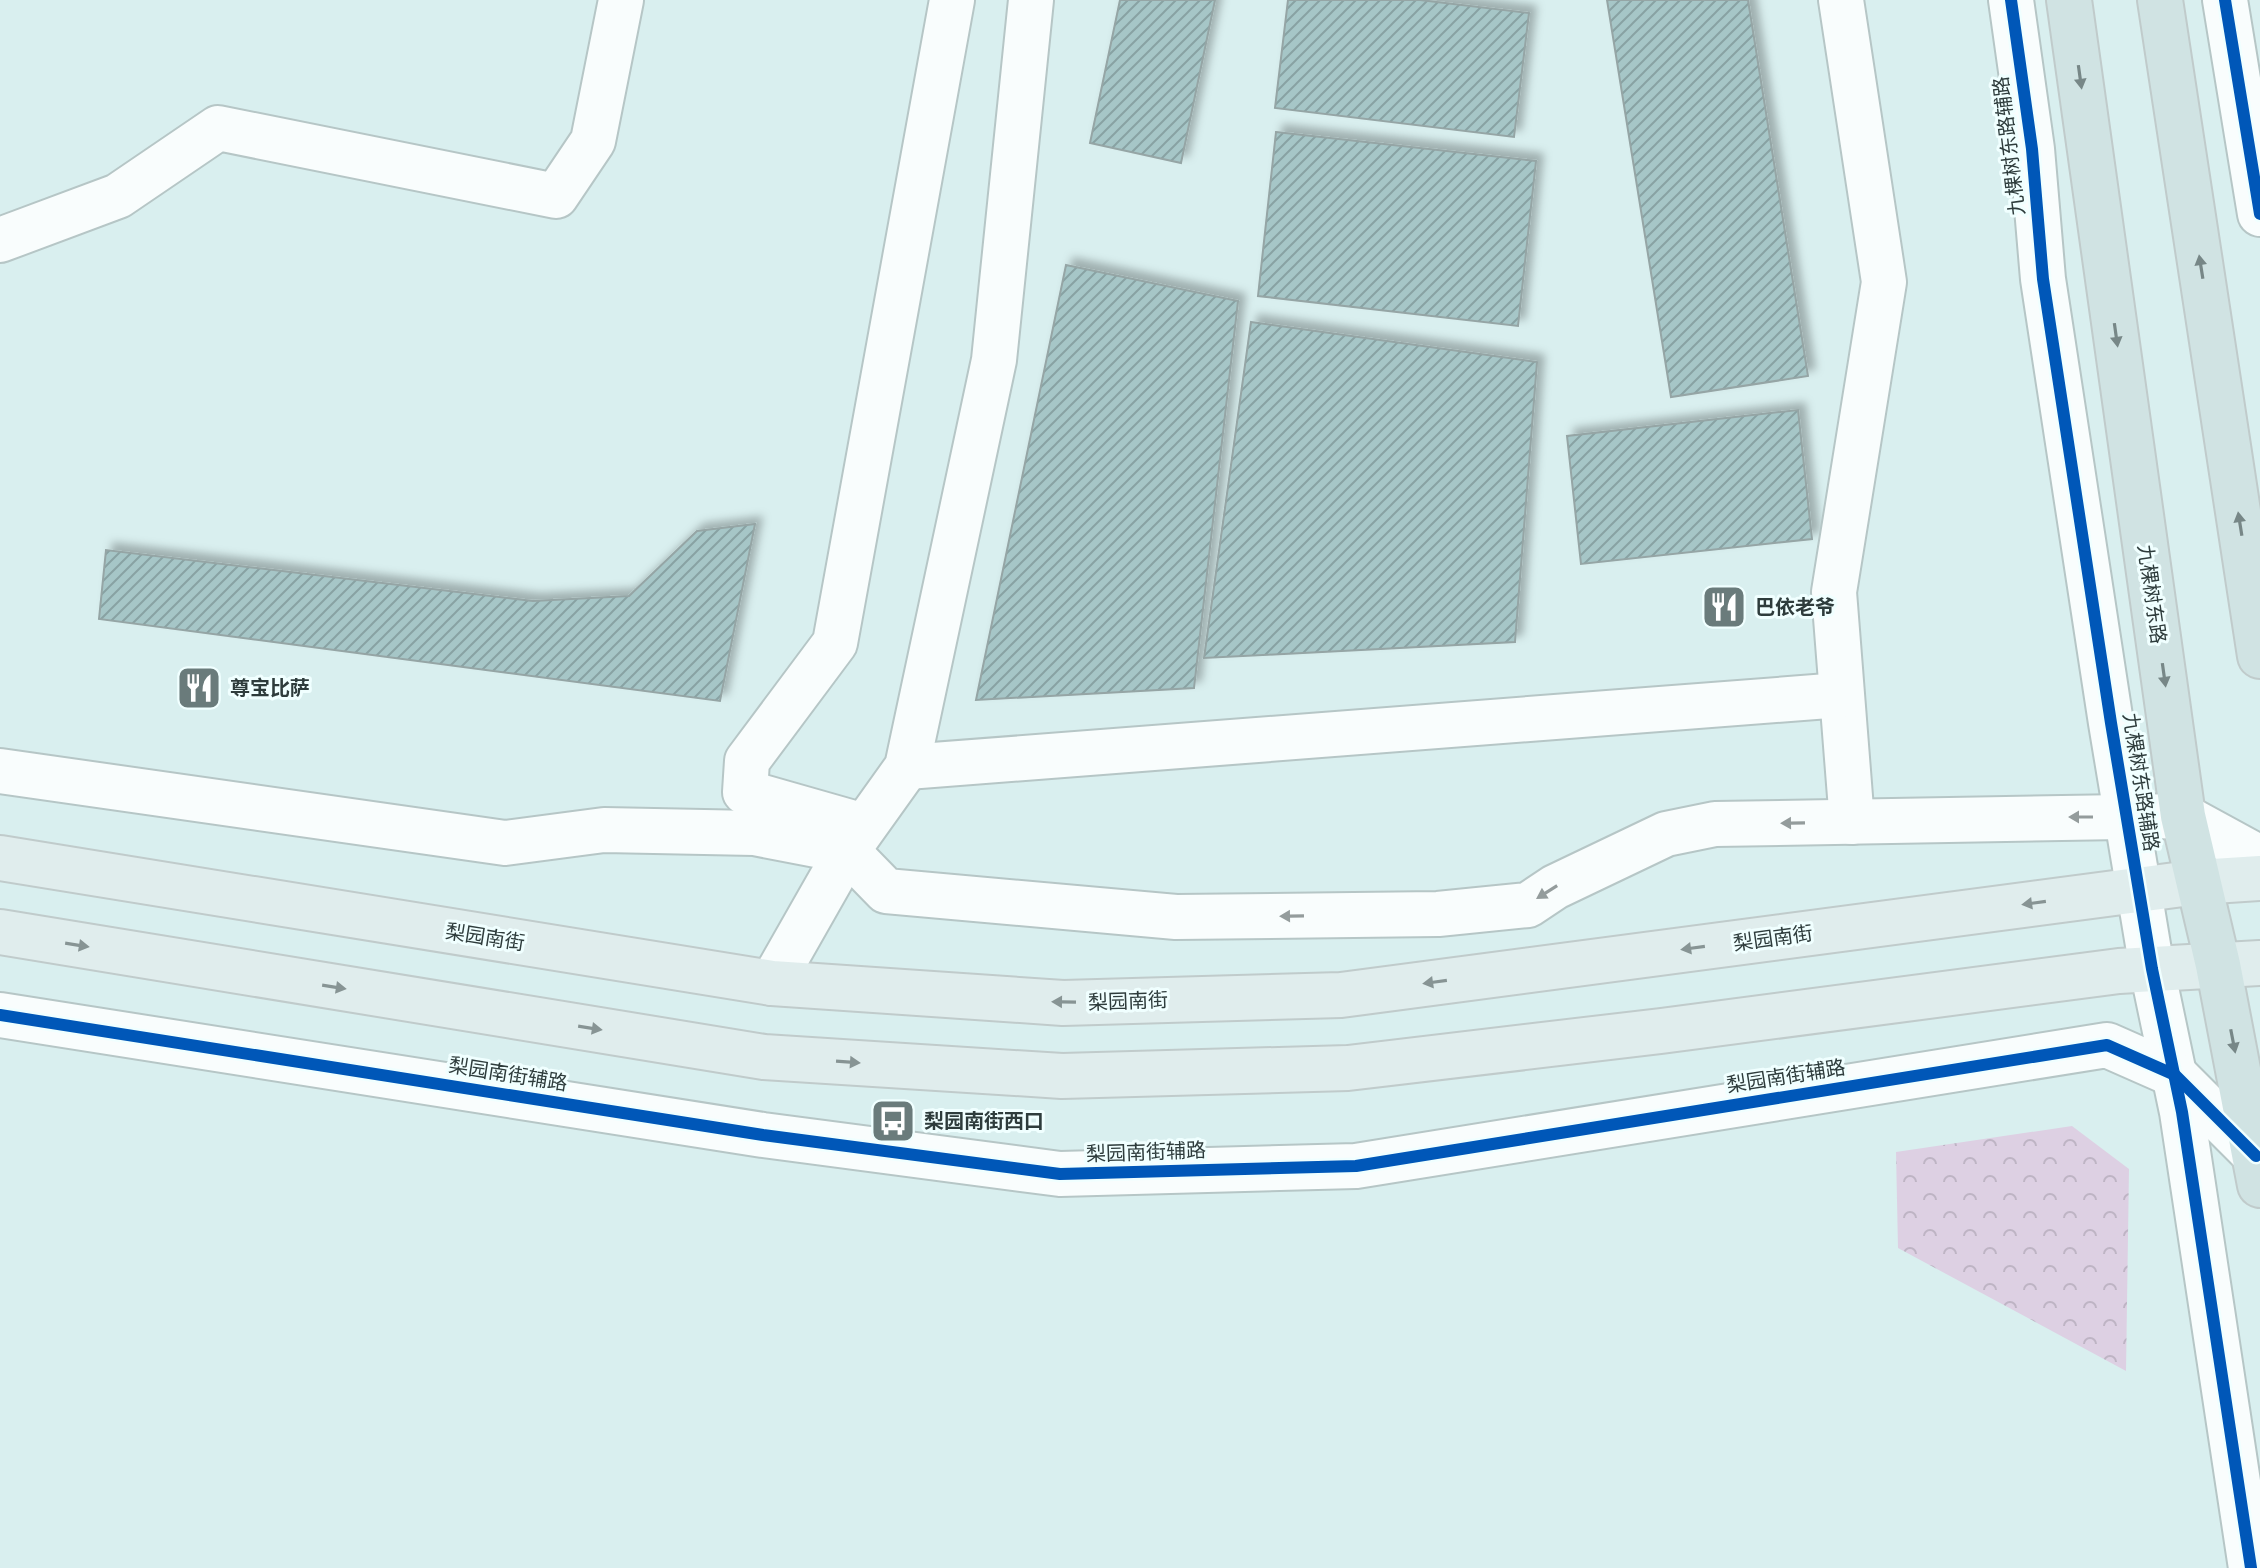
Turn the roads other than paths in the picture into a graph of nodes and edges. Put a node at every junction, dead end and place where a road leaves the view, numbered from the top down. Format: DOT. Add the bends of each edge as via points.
graph roads {
  1 [pos="621,0"];
  2 [pos="952,0"];
  3 [pos="1031,0"];
  4 [pos="1841,0"];
  5 [pos="2011,0"];
  6 [pos="2069,0"];
  7 [pos="2225,0"];
  8 [pos="2164,9"];
  9 [pos="2260,214"];
  10 [pos="0,240"];
  11 [pos="2260,656"];
  12 [pos="1841,695"];
  13 [pos="907,767"];
  14 [pos="0,771"];
  15 [pos="2183,816"];
  16 [pos="2126,817"];
  17 [pos="1852,822"];
  18 [pos="855,839"];
  19 [pos="0,858"];
  20 [pos="2260,858"];
  21 [pos="2260,878"];
  22 [pos="2198,882"];
  23 [pos="2139,890"];
  24 [pos="0,932"];
  25 [pos="2239,964"];
  26 [pos="2152,969"];
  27 [pos="772,983"];
  28 [pos="0,1015"];
  29 [pos="2175,1075"];
  30 [pos="2258,1170"];
  31 [pos="2251,1568"];
  1 -- 10 [label="street" via="593,141 556,196 218,128 118,196"];
  2 -- 18 [label="street" via="835,643 747,761 745,792"];
  3 -- 13 [label="street" via="994,360"];
  4 -- 12 [label="street" via="1884,282 1834,592"];
  5 -- 16 [label="street, 九棵树东路辅路" via="2043,279"];
  6 -- 15 [label="highway, 九棵树东路, one-way"];
  7 -- 9 [label="street"];
  11 -- 8 [label="highway, one-way"];
  12 -- 13 [label="street"];
  12 -- 17 [label="street"];
  13 -- 18 [label="street"];
  14 -- 18 [label="street" via="505,843 604,830"];
  15 -- 16 [label="street"];
  15 -- 20 [label="street"];
  15 -- 22 [label="highway, 九棵树东路"];
  16 -- 17 [label="street, one-way"];
  16 -- 23 [label="street, 九棵树东路辅路"];
  17 -- 18 [label="street, one-way" via="1715,824 1666,834 1528,905 1438,914 1176,917 886,891"];
  18 -- 27 [label="street"];
  19 -- 27 [label="main road, 梨园南街"];
  21 -- 22 [label="main road, 梨园南街"];
  22 -- 23 [label="main road, 梨园南街"];
  22 -- 25 [label="highway, 九棵树东路"];
  23 -- 26 [label="street, 九棵树东路辅路"];
  23 -- 27 [label="main road, 梨园南街, one-way" via="1341,995 1063,1003"];
  24 -- 26 [label="main road, one-way" via="764,1057 1062,1076 1348,1068"];
  25 -- 26 [label="main road"];
  25 -- 30 [label="highway, 九棵树东路, one-way"];
  26 -- 29 [label="street, 九棵树东路辅路"];
  28 -- 29 [label="street, 梨园南街辅路" via="763,1135 1060,1174 1356,1166 2107,1045"];
  29 -- 30 [label="street, 梨园南街辅路"];
  29 -- 31 [label="street, 九棵树东路辅路"];
}
